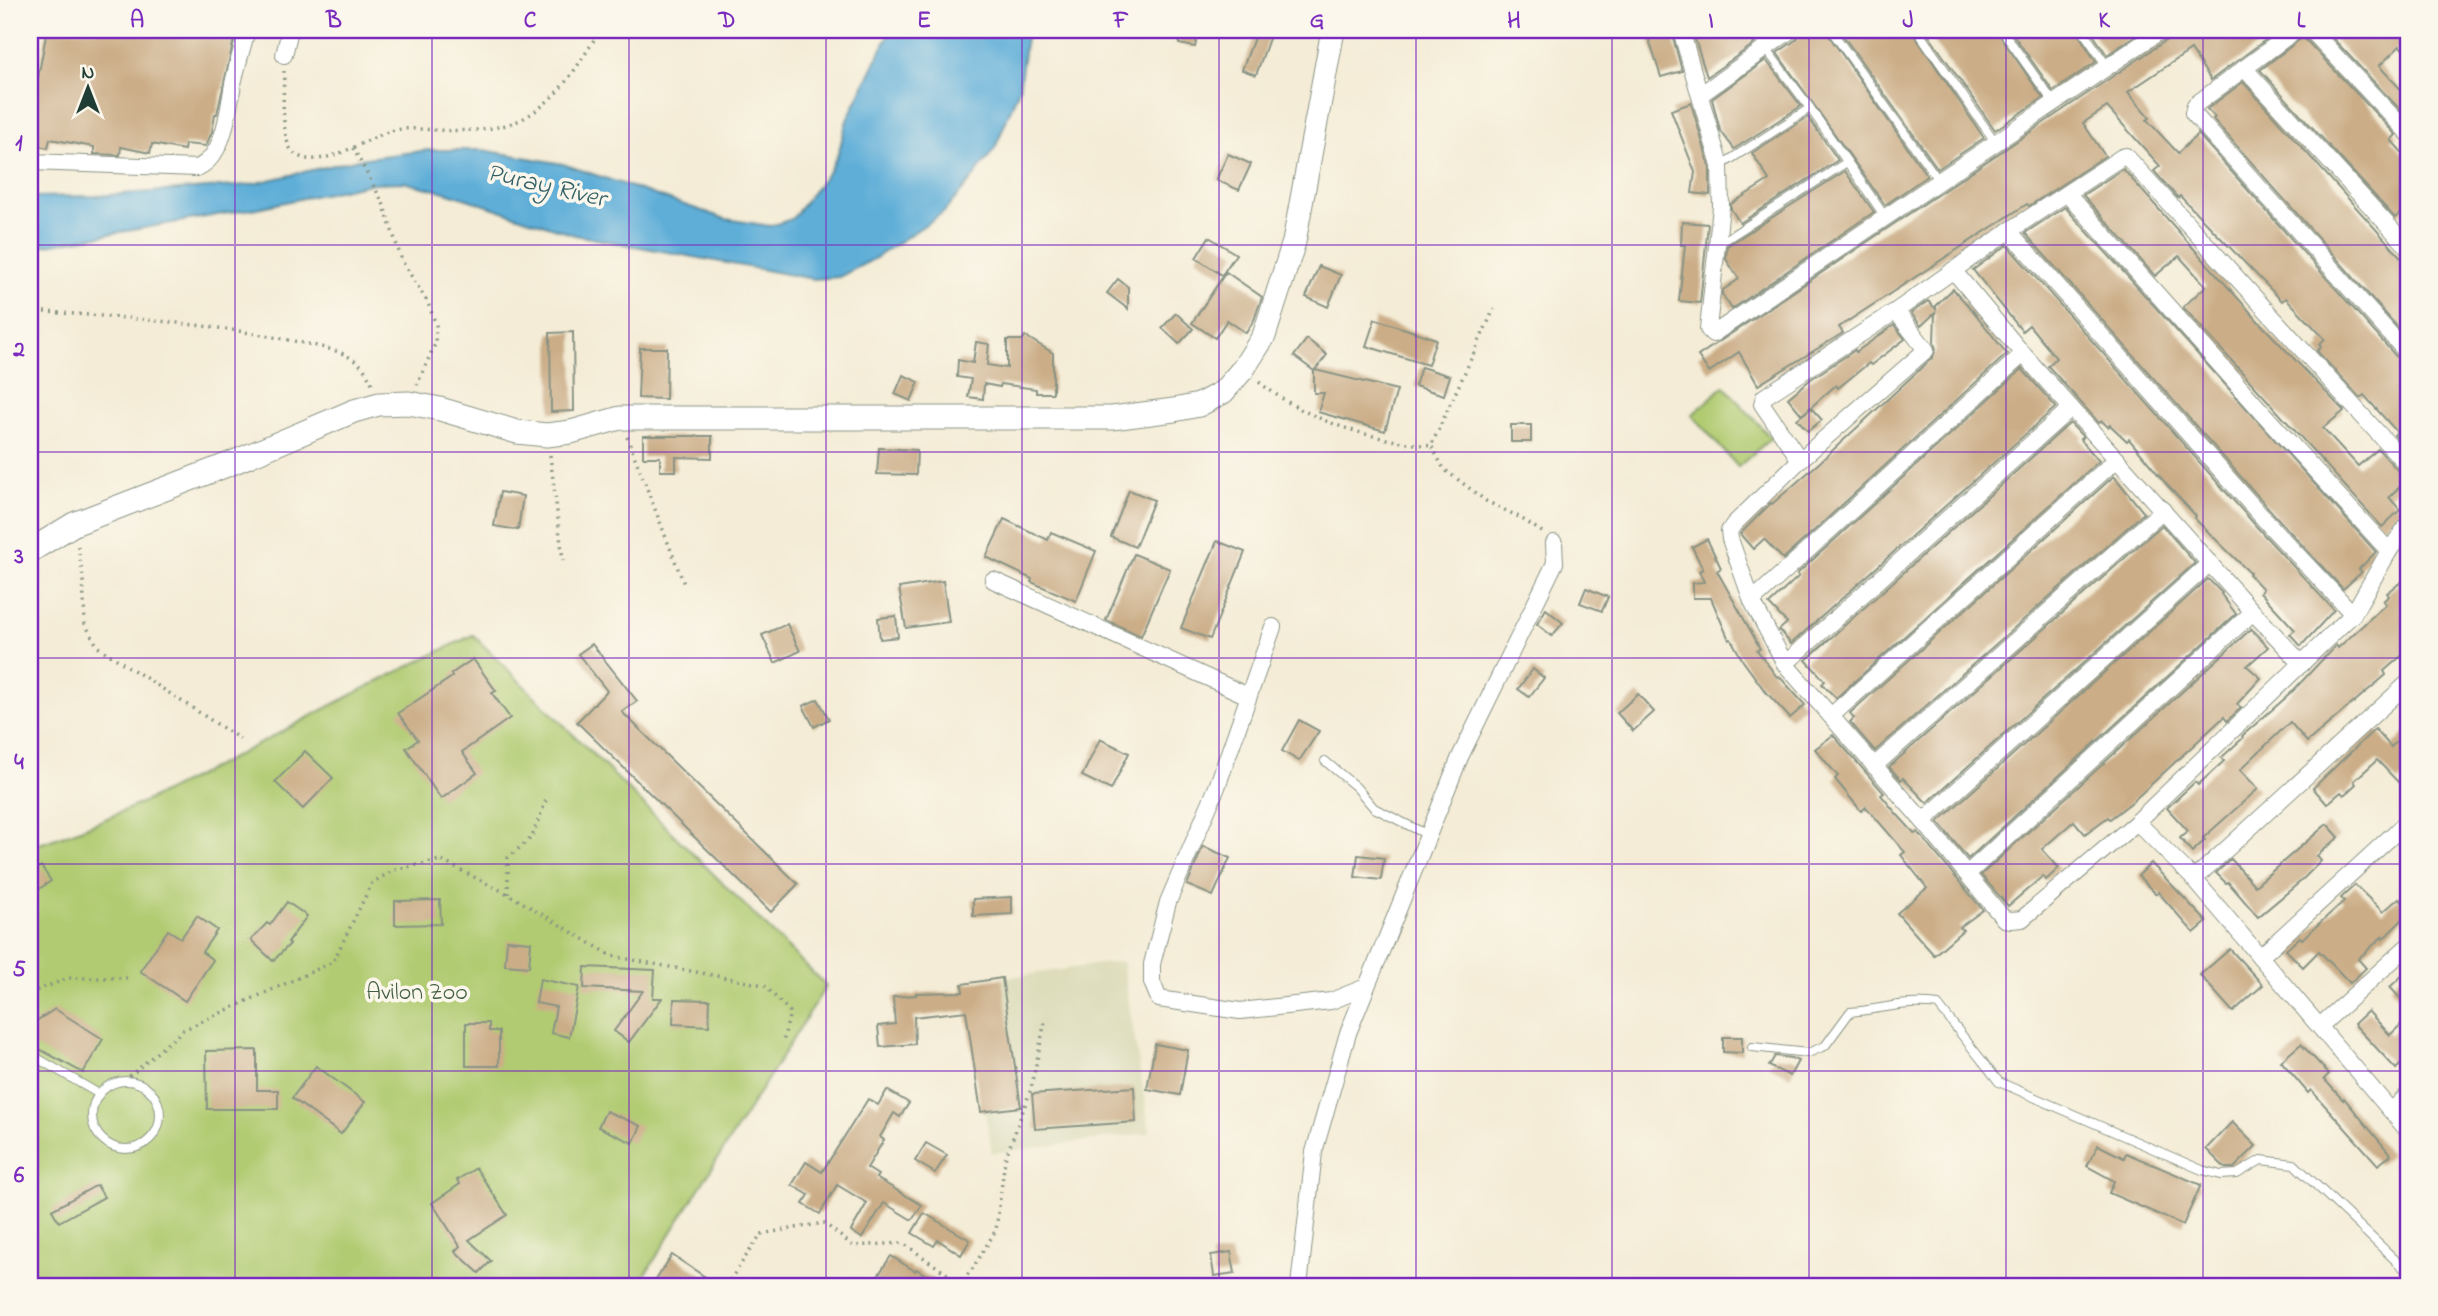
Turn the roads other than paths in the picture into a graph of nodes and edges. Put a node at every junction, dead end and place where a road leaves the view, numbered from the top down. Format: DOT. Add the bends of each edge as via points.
graph roads {
  1 [pos="247,30"];
  2 [pos="290,30"];
  3 [pos="1333,30"];
  4 [pos="1681,30"];
  5 [pos="1752,30"];
  6 [pos="1791,30"];
  7 [pos="1831,30"];
  8 [pos="1917,30"];
  9 [pos="2002,30"];
  10 [pos="2082,30"];
  11 [pos="2162,30"];
  12 [pos="2296,30"];
  13 [pos="2311,30"];
  14 [pos="1766,48"];
  15 [pos="284,55"];
  16 [pos="2107,66"];
  17 [pos="2244,68"];
  18 [pos="1700,95"];
  19 [pos="2053,103"];
  20 [pos="1810,108"];
  21 [pos="2408,133"];
  22 [pos="1996,143"];
  23 [pos="30,162"];
  24 [pos="1847,162"];
  25 [pos="1720,166"];
  26 [pos="1939,182"];
  27 [pos="2068,194"];
  28 [pos="1886,218"];
  29 [pos="2009,231"];
  30 [pos="1717,245"];
  31 [pos="2408,247"];
  32 [pos="1953,270"];
  33 [pos="1896,311"];
  34 [pos="2023,354"];
  35 [pos="2408,354"];
  36 [pos="2071,408"];
  37 [pos="2117,459"];
  38 [pos="1800,460"];
  39 [pos="2408,466"];
  40 [pos="2163,510"];
  41 [pos="2408,524"];
  42 [pos="1554,543"];
  43 [pos="30,551"];
  44 [pos="2389,551"];
  45 [pos="2210,562"];
  46 [pos="993,580"];
  47 [pos="1752,601"];
  48 [pos="2253,612"];
  49 [pos="2353,614"];
  50 [pos="1273,627"];
  51 [pos="1785,664"];
  52 [pos="2302,664"];
  53 [pos="2408,683"];
  54 [pos="1248,696"];
  55 [pos="1831,716"];
  56 [pos="1325,761"];
  57 [pos="1874,766"];
  58 [pos="1923,821"];
  59 [pos="2408,821"];
  60 [pos="2137,822"];
  61 [pos="1428,835"];
  62 [pos="1967,874"];
  63 [pos="2194,879"];
  64 [pos="2408,946"];
  65 [pos="2260,957"];
  66 [pos="1366,987"];
  67 [pos="2320,1026"];
  68 [pos="1752,1047"];
  69 [pos="30,1054"];
  70 [pos="99,1094"];
  71 [pos="2408,1095"];
  72 [pos="2392,1110"];
  73 [pos="2408,1131"];
  74 [pos="2408,1272"];
  75 [pos="1300,1286"];
  1 -- 23 [label="street" via="229,110 206,164 197,168"];
  2 -- 15 [label="street"];
  3 -- 43 [label="street" via="1294,242 1264,336 1223,392 1199,405 1112,418 620,418 547,435 517,432 409,403 379,404 74,524"];
  4 -- 18 [label="street"];
  5 -- 14 [label="lane"];
  6 -- 14 [label="street"];
  7 -- 26 [label="lane"];
  8 -- 22 [label="lane"];
  9 -- 19 [label="lane"];
  10 -- 16 [label="lane"];
  11 -- 16 [label="street"];
  12 -- 17 [label="street"];
  13 -- 21 [label="street"];
  14 -- 18 [label="street"];
  14 -- 20 [label="lane"];
  16 -- 19 [label="street"];
  17 -- 31 [label="street"];
  17 -- 35 [label="street" via="2195,106 2193,113"];
  18 -- 25 [label="street"];
  19 -- 22 [label="street"];
  20 -- 24 [label="lane"];
  20 -- 25 [label="lane"];
  22 -- 26 [label="street"];
  24 -- 28 [label="lane"];
  24 -- 30 [label="lane"];
  25 -- 30 [label="street"];
  26 -- 28 [label="street"];
  27 -- 29 [label="street"];
  27 -- 39 [label="street" via="2122,157 2131,159"];
  27 -- 44 [label="street"];
  28 -- 30 [label="street" via="1713,334 1708,330"];
  29 -- 32 [label="street"];
  29 -- 49 [label="street"];
  32 -- 33 [label="street"];
  32 -- 34 [label="street"];
  33 -- 38 [label="street" via="1926,350"];
  33 -- 38 [label="street" via="1762,400"];
  34 -- 36 [label="street"];
  34 -- 47 [label="street"];
  36 -- 37 [label="street"];
  36 -- 51 [label="street"];
  37 -- 40 [label="street"];
  37 -- 55 [label="street"];
  38 -- 47 [label="street" via="1729,531"];
  40 -- 45 [label="street"];
  40 -- 57 [label="street"];
  41 -- 44 [label="street"];
  42 -- 61 [label="street" via="1555,563 1460,757"];
  44 -- 49 [label="street"];
  45 -- 48 [label="street"];
  45 -- 58 [label="street"];
  46 -- 54 [label="street"];
  47 -- 51 [label="street"];
  48 -- 52 [label="street"];
  48 -- 62 [label="street"];
  49 -- 52 [label="street"];
  50 -- 54 [label="street"];
  51 -- 55 [label="street"];
  52 -- 60 [label="street"];
  53 -- 63 [label="street"];
  54 -- 66 [label="street" via="1217,788 1168,902 1152,964 1152,982 1159,999 1240,1011 1331,1001"];
  55 -- 57 [label="street"];
  56 -- 61 [label="lane" via="1374,808"];
  57 -- 58 [label="street"];
  58 -- 62 [label="street"];
  59 -- 65 [label="street"];
  60 -- 62 [label="street" via="2022,919 2004,919"];
  60 -- 63 [label="street"];
  61 -- 66 [label="street"];
  63 -- 65 [label="street"];
  64 -- 67 [label="street"];
  65 -- 67 [label="street"];
  66 -- 75 [label="street" via="1314,1152"];
  67 -- 72 [label="street"];
  68 -- 74 [label="lane" via="1808,1053 1825,1046 1850,1012 1912,1003 1938,1005 1999,1082 2202,1170 2237,1174 2261,1160 2294,1164"];
  69 -- 70 [label="lane"];
  70 -- 70 [label="lane" via="92,1113 103,1140 120,1148 139,1146 154,1133 160,1109 147,1088 124,1081"];
  71 -- 72 [label="street"];
  72 -- 73 [label="street"];
}
